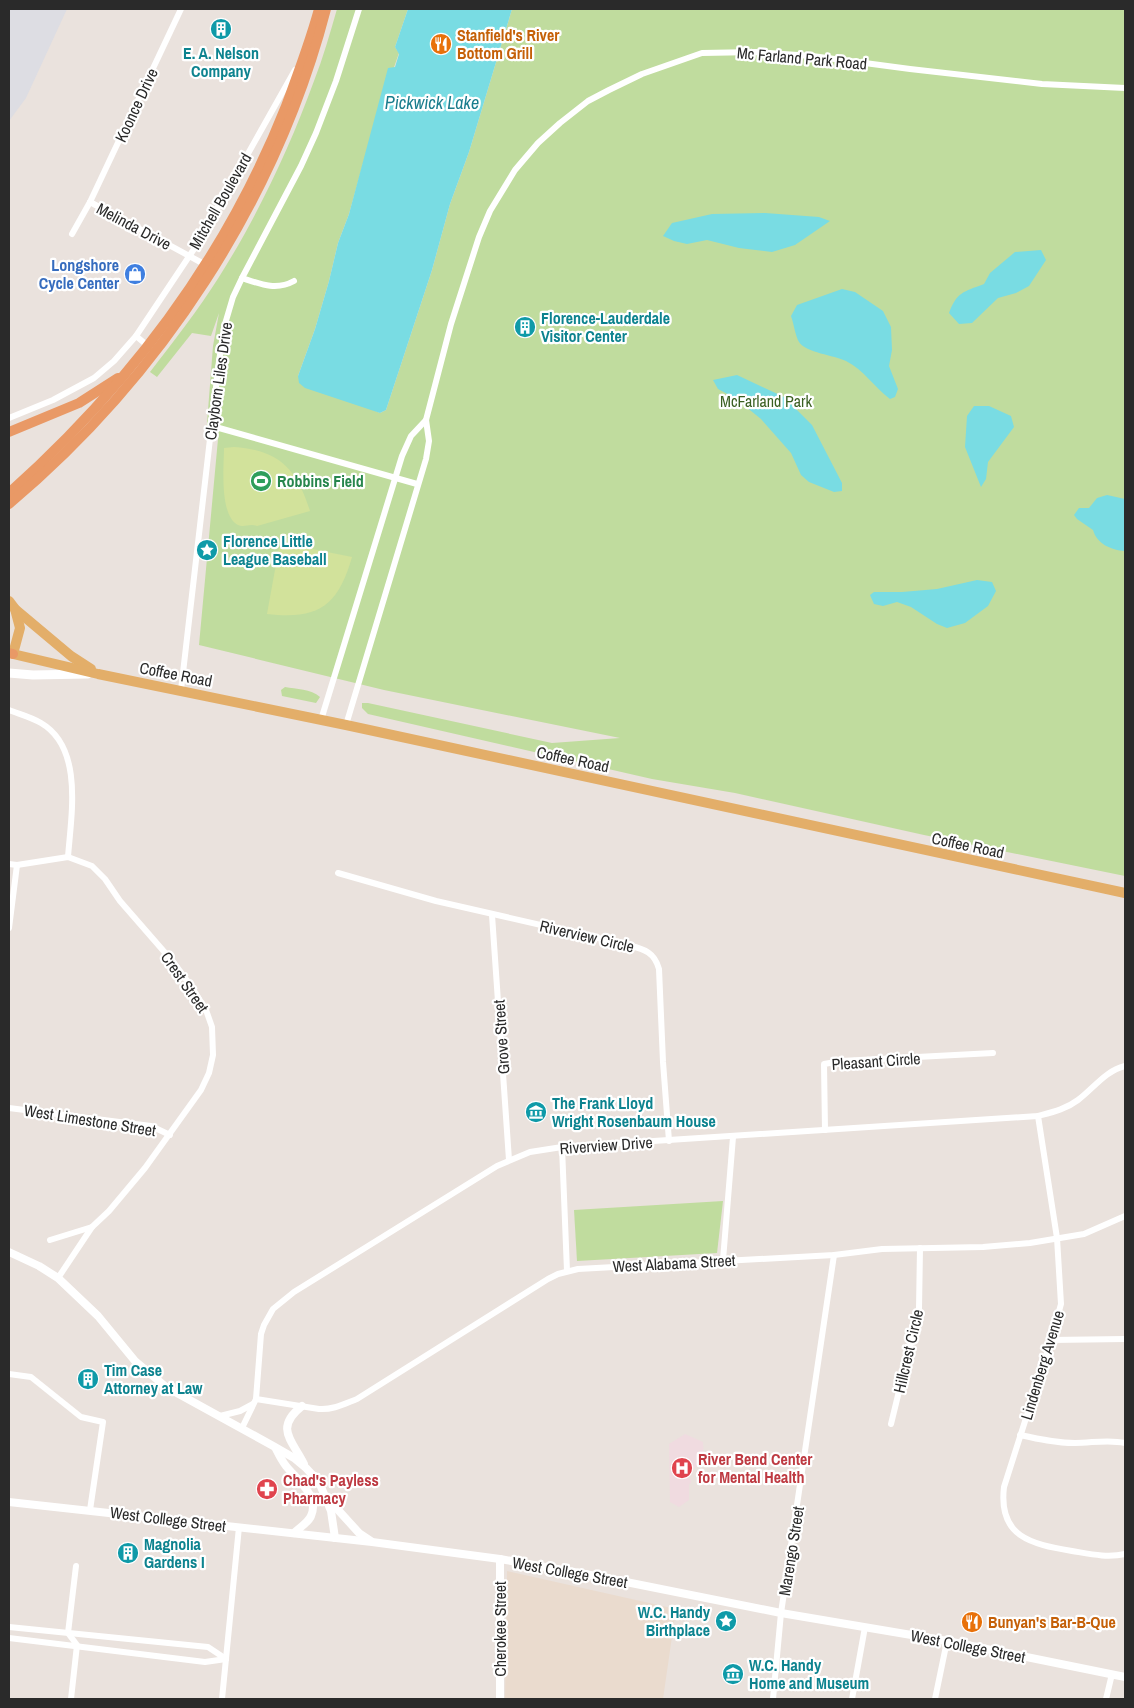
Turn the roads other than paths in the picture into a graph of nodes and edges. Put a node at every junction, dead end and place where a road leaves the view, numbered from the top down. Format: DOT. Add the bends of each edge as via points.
graph roads {
  1 [pos="181,9"];
  2 [pos="318,9"];
  3 [pos="326,9"];
  4 [pos="359,9"];
  5 [pos="307,49"];
  6 [pos="1125,88"];
  7 [pos="90,202"];
  8 [pos="72,234"];
  9 [pos="190,255"];
  10 [pos="204,264"];
  11 [pos="242,278"];
  12 [pos="294,281"];
  13 [pos="136,336"];
  14 [pos="148,346"];
  15 [pos="134,364"];
  16 [pos="9,418"];
  17 [pos="426,420"];
  18 [pos="212,426"];
  19 [pos="9,432"];
  20 [pos="395,478"];
  21 [pos="418,484"];
  22 [pos="9,493"];
  23 [pos="9,504"];
  24 [pos="12,605"];
  25 [pos="10,655"];
  26 [pos="9,673"];
  27 [pos="98,674"];
  28 [pos="181,690"];
  29 [pos="9,710"];
  30 [pos="321,720"];
  31 [pos="346,725"];
  32 [pos="68,857"];
  33 [pos="9,864"];
  34 [pos="17,865"];
  35 [pos="338,873"];
  36 [pos="1125,894"];
  37 [pos="492,915"];
  38 [pos="9,928"];
  39 [pos="993,1053"];
  40 [pos="1125,1066"];
  41 [pos="9,1108"];
  42 [pos="1038,1116"];
  43 [pos="826,1130"];
  44 [pos="170,1135"];
  45 [pos="733,1137"];
  46 [pos="669,1141"];
  47 [pos="562,1148"];
  48 [pos="509,1160"];
  49 [pos="1125,1216"];
  50 [pos="92,1227"];
  51 [pos="1057,1238"];
  52 [pos="50,1240"];
  53 [pos="920,1248"];
  54 [pos="9,1252"];
  55 [pos="834,1255"];
  56 [pos="723,1260"];
  57 [pos="567,1271"];
  58 [pos="58,1278"];
  59 [pos="1125,1339"];
  60 [pos="1051,1340"];
  61 [pos="9,1374"];
  62 [pos="255,1401"];
  63 [pos="302,1406"];
  64 [pos="220,1416"];
  65 [pos="891,1424"];
  66 [pos="242,1428"];
  67 [pos="1020,1435"];
  68 [pos="1125,1443"];
  69 [pos="275,1447"];
  70 [pos="306,1468"];
  71 [pos="326,1497"];
  72 [pos="9,1502"];
  73 [pos="90,1510"];
  74 [pos="239,1527"];
  75 [pos="294,1533"];
  76 [pos="336,1538"];
  77 [pos="372,1542"];
  78 [pos="1125,1554"];
  79 [pos="500,1559"];
  80 [pos="76,1566"];
  81 [pos="781,1613"];
  82 [pos="9,1627"];
  83 [pos="866,1627"];
  84 [pos="68,1633"];
  85 [pos="9,1638"];
  86 [pos="947,1641"];
  87 [pos="76,1646"];
  88 [pos="226,1659"];
  89 [pos="1112,1674"];
  90 [pos="1125,1677"];
  91 [pos="71,1699"];
  92 [pos="222,1699"];
  93 [pos="228,1699"];
  94 [pos="500,1699"];
  95 [pos="773,1699"];
  96 [pos="852,1699"];
  97 [pos="935,1699"];
  98 [pos="1106,1699"];
  1 -- 7 [label="street, Koonce Drive"];
  2 -- 5 [label="highway"];
  3 -- 23 [label="highway" via="298,95 262,180 188,308 97,421"];
  4 -- 11 [label="street, Clayborn Liles Drive" via="313,141"];
  5 -- 9 [label="street, Mitchell Boulevard"];
  5 -- 10 [label="highway" via="262,160 233,218"];
  6 -- 17 [label="street, Mc Farland Park Road" via="1042,84 756,52 702,53 642,74 588,102 560,122 515,170 490,211 479,237"];
  7 -- 8 [label="street, Koonce Drive"];
  7 -- 9 [label="street, Melinda Drive"];
  9 -- 10 [label="street, Melinda Drive"];
  9 -- 13 [label="street, Mitchell Boulevard"];
  10 -- 14 [label="highway" via="180,304"];
  11 -- 12 [label="street" via="268,287"];
  11 -- 18 [label="street, Clayborn Liles Drive" via="225,324"];
  13 -- 14 [label="street"];
  13 -- 16 [label="street, Mitchell Boulevard" via="94,378"];
  14 -- 15 [label="highway"];
  15 -- 19 [label="highway" via="79,403"];
  15 -- 22 [label="highway" via="80,425"];
  17 -- 20 [label="street" via="411,436"];
  17 -- 21 [label="street" via="429,440"];
  18 -- 20 [label="street"];
  18 -- 28 [label="street, Clayborn Liles Drive"];
  20 -- 21 [label="street"];
  20 -- 30 [label="street"];
  21 -- 31 [label="street"];
  24 -- 25 [label="main road" via="20,628"];
  24 -- 27 [label="main road" via="70,656"];
  25 -- 27 [label="main road, Coffee Road"];
  26 -- 27 [label="main road"];
  27 -- 28 [label="main road, Coffee Road"];
  28 -- 30 [label="main road, Coffee Road"];
  29 -- 32 [label="street" via="49,729 66,752 72,781"];
  30 -- 31 [label="main road, Coffee Road"];
  31 -- 36 [label="main road, Coffee Road"];
  32 -- 34 [label="street"];
  32 -- 44 [label="street, Crest Street" via="92,866 105,879 120,902 180,971 210,1018 214,1046 209,1073"];
  33 -- 34 [label="street"];
  34 -- 38 [label="street"];
  35 -- 37 [label="street, Riverview Circle"];
  37 -- 46 [label="street, Riverview Circle" via="642,949 657,961"];
  37 -- 48 [label="street, Grove Street"];
  39 -- 43 [label="street, Pleasant Circle" via="824,1064"];
  40 -- 42 [label="street, Riverview Drive" via="1106,1075 1071,1105"];
  41 -- 44 [label="street, West Limestone Street" via="150,1126"];
  42 -- 43 [label="street, Riverview Drive"];
  42 -- 51 [label="street, Lindenberg Avenue"];
  43 -- 45 [label="street, Riverview Drive"];
  44 -- 50 [label="street, Crest Street" via="134,1183"];
  45 -- 46 [label="street, Riverview Drive"];
  45 -- 56 [label="street"];
  46 -- 47 [label="street, Riverview Drive"];
  47 -- 48 [label="street, Riverview Drive" via="530,1152"];
  47 -- 57 [label="street"];
  48 -- 62 [label="street, Riverview Drive" via="279,1303 261,1334"];
  49 -- 51 [label="street, West Alabama Street" via="1092,1231"];
  50 -- 52 [label="street"];
  50 -- 58 [label="street, Crest Street"];
  51 -- 53 [label="street, West Alabama Street" via="993,1246"];
  51 -- 60 [label="street, Lindenberg Avenue" via="1061,1304"];
  53 -- 55 [label="street, West Alabama Street"];
  53 -- 65 [label="street, Hillcrest Circle" via="919,1309"];
  54 -- 58 [label="street"];
  55 -- 56 [label="street, West Alabama Street"];
  55 -- 81 [label="street, Marengo Street"];
  56 -- 57 [label="street, West Alabama Street"];
  57 -- 63 [label="street, West Alabama Street" via="548,1279 357,1399 327,1410"];
  58 -- 64 [label="street" via="98,1316 121,1346 151,1375 166,1387"];
  59 -- 60 [label="street"];
  60 -- 67 [label="street, Lindenberg Avenue"];
  61 -- 73 [label="street" via="31,1377 81,1417 103,1422"];
  62 -- 63 [label="street, West Alabama Street"];
  62 -- 64 [label="street" via="240,1411"];
  62 -- 66 [label="street, Riverview Drive"];
  63 -- 70 [label="street" via="293,1413 286,1427"];
  64 -- 66 [label="street"];
  66 -- 69 [label="street"];
  67 -- 68 [label="street" via="1057,1442"];
  67 -- 78 [label="street, Lindenberg Avenue" via="1004,1487 1008,1523 1020,1536 1037,1544 1100,1556"];
  69 -- 70 [label="street"];
  69 -- 75 [label="street" via="285,1466 311,1497 313,1508 310,1518"];
  70 -- 71 [label="street"];
  71 -- 76 [label="street" via="332,1510"];
  71 -- 77 [label="street" via="351,1525"];
  72 -- 73 [label="street, West College Street"];
  73 -- 74 [label="street, West College Street"];
  74 -- 75 [label="street, West College Street"];
  74 -- 88 [label="street"];
  75 -- 76 [label="street, West College Street"];
  76 -- 77 [label="street, West College Street"];
  77 -- 79 [label="street, West College Street"];
  79 -- 81 [label="street, West College Street"];
  79 -- 94 [label="street, Cherokee Street"];
  80 -- 84 [label="street"];
  81 -- 83 [label="street, West College Street"];
  81 -- 95 [label="street, Marengo Street"];
  82 -- 84 [label="street"];
  83 -- 86 [label="street, West College Street"];
  83 -- 96 [label="street"];
  84 -- 87 [label="street"];
  84 -- 88 [label="street" via="208,1647"];
  85 -- 87 [label="street"];
  86 -- 89 [label="street, West College Street"];
  86 -- 97 [label="street"];
  87 -- 88 [label="street" via="205,1662"];
  87 -- 91 [label="street"];
  88 -- 92 [label="street"];
  89 -- 90 [label="street, West College Street"];
  89 -- 98 [label="street"];
  92 -- 93 [label="street"];
}
